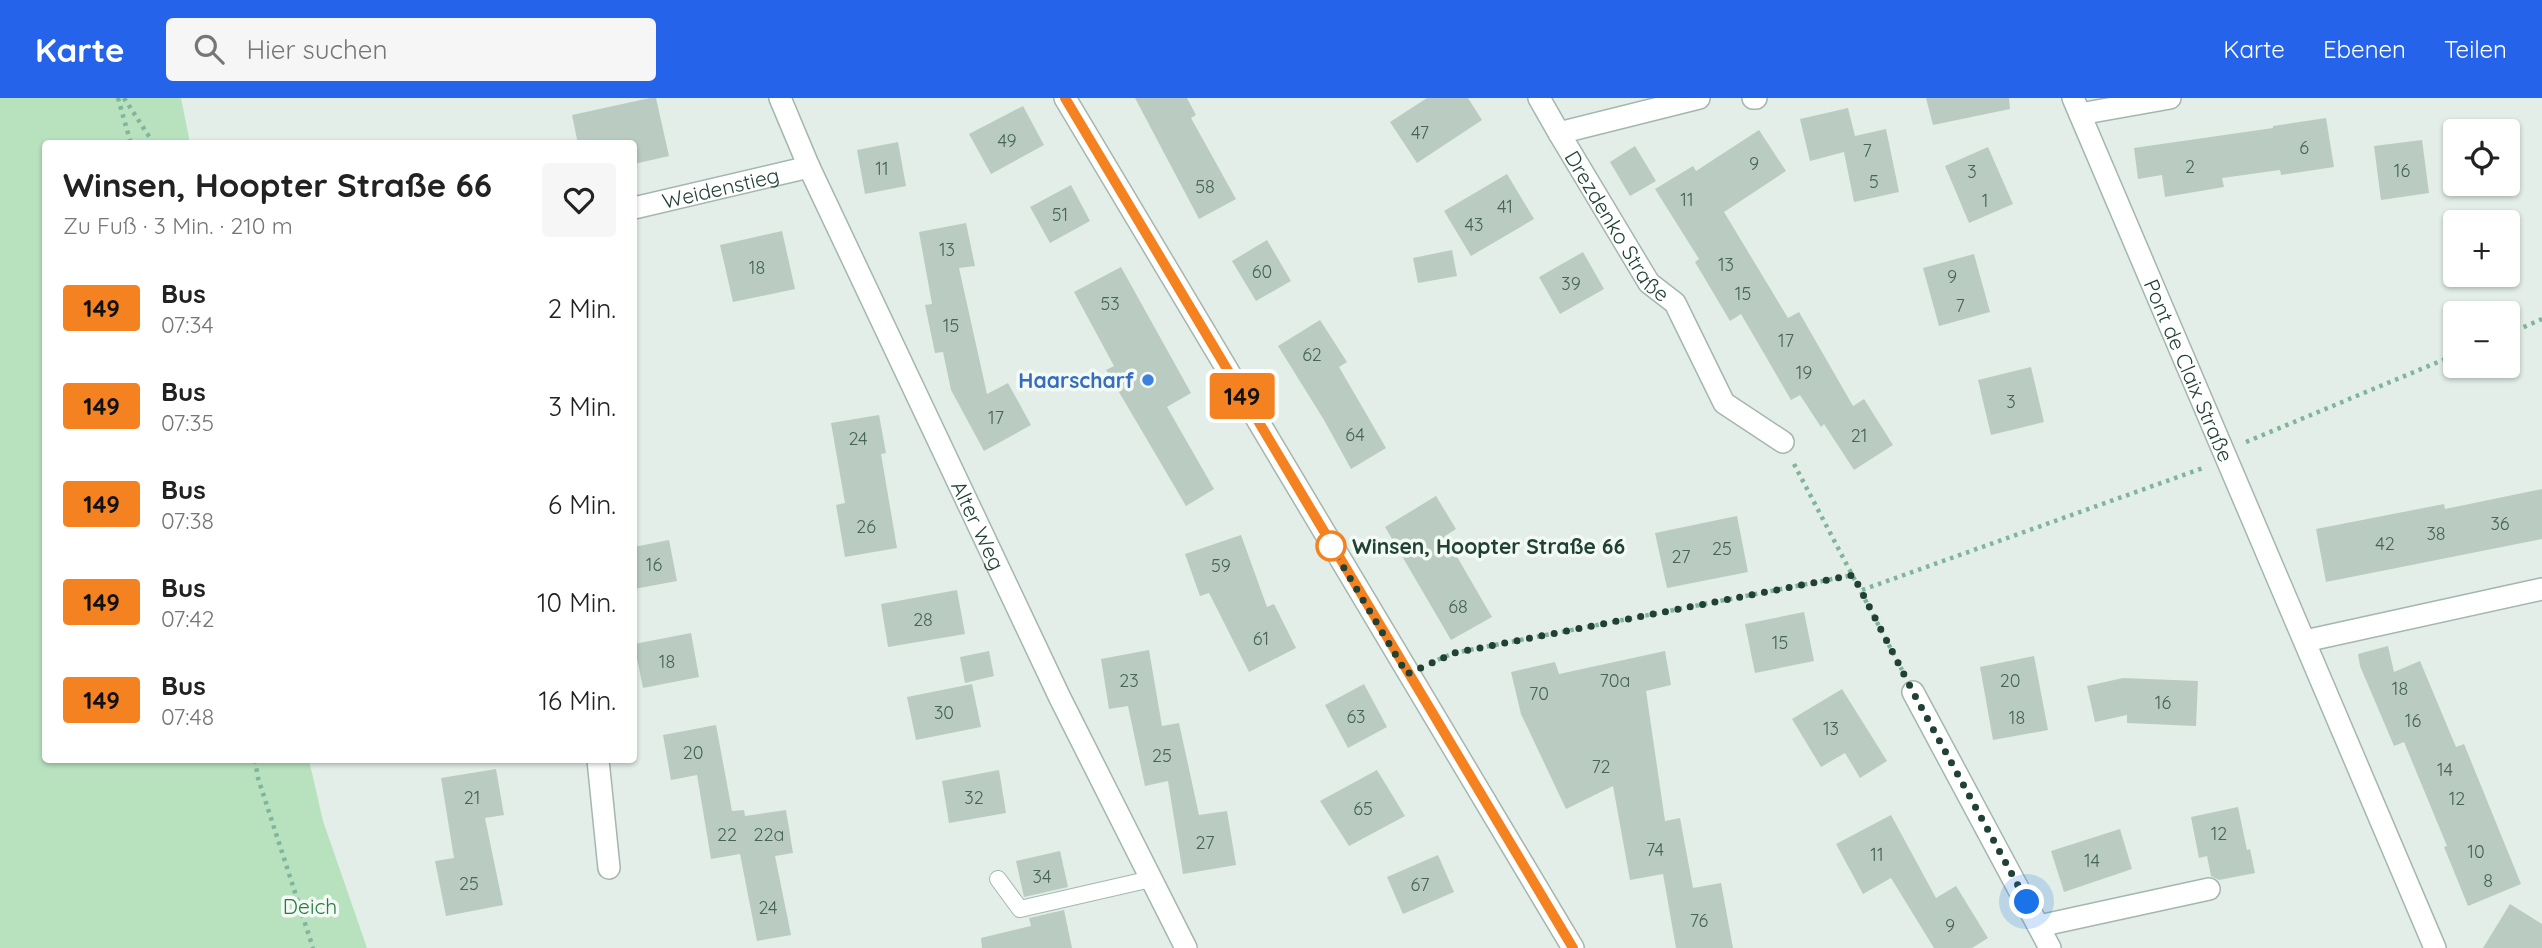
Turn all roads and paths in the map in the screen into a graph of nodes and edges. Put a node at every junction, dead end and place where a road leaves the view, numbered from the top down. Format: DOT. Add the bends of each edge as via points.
graph roads {
  1 [pos="118,98"];
  2 [pos="124,98"];
  3 [pos="780,98"];
  4 [pos="1065,98"];
  5 [pos="1539,98"];
  6 [pos="1699,98"];
  7 [pos="2170,98"];
  8 [pos="2077,106"];
  9 [pos="1559,133"];
  10 [pos="130,140"];
  11 [pos="151,140"];
  12 [pos="809,167"];
  13 [pos="637,207"];
  14 [pos="2542,319"];
  15 [pos="2520,329"];
  16 [pos="2443,360"];
  17 [pos="1783,442"];
  18 [pos="2224,454"];
  19 [pos="1853,575"];
  20 [pos="2542,589"];
  21 [pos="1862,590"];
  22 [pos="2305,641"];
  23 [pos="1407,674"];
  24 [pos="1913,692"];
  25 [pos="256,763"];
  26 [pos="598,763"];
  27 [pos="609,868"];
  28 [pos="998,879"];
  29 [pos="1151,879"];
  30 [pos="2210,889"];
  31 [pos="2039,926"];
  32 [pos="313,948"];
  33 [pos="1186,948"];
  34 [pos="1573,948"];
  35 [pos="2050,948"];
  36 [pos="2435,948"];
  1 -- 10 [label="path"];
  2 -- 11 [label="path"];
  3 -- 12 [label="street, Alter Weg"];
  4 -- 23 [label="street"];
  5 -- 9 [label="street, Drezdenko Straße"];
  6 -- 9 [label="street, Drezdenko Straße"];
  7 -- 8 [label="street"];
  8 -- 18 [label="street, Pont de Claix Straße"];
  9 -- 17 [label="street, Drezdenko Straße" via="1649,283 1675,303 1724,403"];
  12 -- 13 [label="street, Weidenstieg"];
  12 -- 29 [label="street, Alter Weg" via="1060,698"];
  14 -- 15 [label="path"];
  16 -- 18 [label="path"];
  17 -- 19 [label="path"];
  18 -- 21 [label="path" via="2209,466"];
  18 -- 22 [label="street, Pont de Claix Straße"];
  19 -- 21 [label="path"];
  19 -- 23 [label="path" via="1454,653"];
  20 -- 22 [label="street"];
  21 -- 24 [label="path"];
  22 -- 36 [label="street, Pont de Claix Straße"];
  23 -- 34 [label="street"];
  24 -- 31 [label="street"];
  25 -- 32 [label="path"];
  26 -- 27 [label="street"];
  28 -- 29 [label="lane" via="1020,909"];
  29 -- 33 [label="street, Alter Weg"];
  30 -- 31 [label="street"];
  31 -- 35 [label="street"];
}
